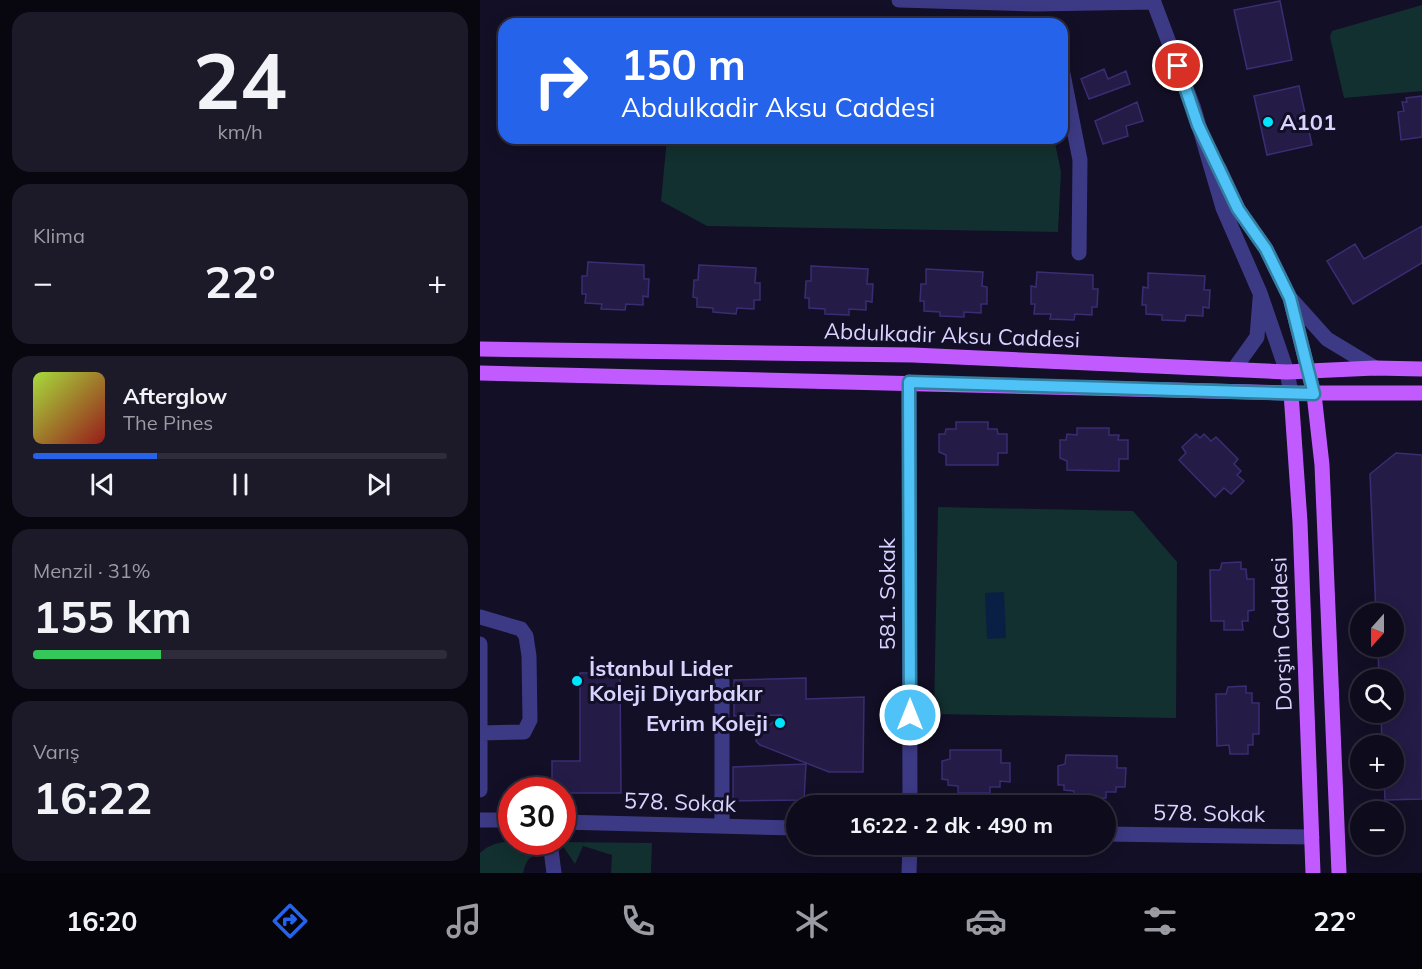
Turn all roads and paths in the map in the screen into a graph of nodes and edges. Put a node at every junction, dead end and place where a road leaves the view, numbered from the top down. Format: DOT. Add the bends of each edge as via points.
graph roads {
  1 [pos="899,0"];
  2 [pos="1154,1"];
  3 [pos="1068,99"];
  4 [pos="1198,125"];
  5 [pos="1079,253"];
  6 [pos="1260,293"];
  7 [pos="1290,298"];
  8 [pos="480,349"];
  9 [pos="1375,368"];
  10 [pos="1234,369"];
  11 [pos="1422,369"];
  12 [pos="1309,370"];
  13 [pos="1287,372"];
  14 [pos="480,373"];
  15 [pos="909,382"];
  16 [pos="1291,393"];
  17 [pos="1422,393"];
  18 [pos="1314,394"];
  19 [pos="480,618"];
  20 [pos="480,644"];
  21 [pos="722,681"];
  22 [pos="481,733"];
  23 [pos="480,790"];
  24 [pos="910,795"];
  25 [pos="480,819"];
  26 [pos="498,820"];
  27 [pos="576,822"];
  28 [pos="722,826"];
  29 [pos="786,828"];
  30 [pos="1116,834"];
  31 [pos="1312,837"];
  32 [pos="552,855"];
  33 [pos="910,855"];
  34 [pos="554,873"];
  35 [pos="909,873"];
  36 [pos="1313,873"];
  37 [pos="1339,873"];
  1 -- 2 [label="street" via="1035,4"];
  2 -- 4 [label="street"];
  3 -- 5 [label="street" via="1080,160"];
  4 -- 6 [label="street" via="1223,208"];
  4 -- 7 [label="street" via="1238,209 1266,249"];
  6 -- 10 [label="street" via="1257,337"];
  6 -- 13 [label="street"];
  7 -- 9 [label="street" via="1334,344"];
  7 -- 12 [label="street"];
  8 -- 10 [label="main road, Abdulkadir Aksu Caddesi" via="913,355"];
  9 -- 11 [label="main road, Abdulkadir Aksu Caddesi"];
  9 -- 12 [label="main road, Abdulkadir Aksu Caddesi"];
  10 -- 13 [label="main road, Abdulkadir Aksu Caddesi"];
  12 -- 13 [label="main road, Abdulkadir Aksu Caddesi"];
  12 -- 18 [label="street"];
  13 -- 16 [label="street"];
  14 -- 15 [label="main road"];
  15 -- 16 [label="main road"];
  15 -- 24 [label="street, 581. Sokak"];
  16 -- 18 [label="main road"];
  16 -- 31 [label="main road, Dorşin Caddesi"];
  17 -- 18 [label="main road"];
  18 -- 37 [label="main road" via="1322,465"];
  19 -- 22 [label="street" via="521,628 526,636 530,699 530,720 524,732"];
  20 -- 22 [label="street"];
  21 -- 28 [label="street"];
  22 -- 23 [label="street"];
  25 -- 26 [label="street"];
  27 -- 28 [label="street, 578. Sokak"];
  28 -- 29 [label="street, 578. Sokak"];
  30 -- 31 [label="street, 578. Sokak"];
  31 -- 36 [label="main road, Dorşin Caddesi"];
  32 -- 34 [label="street"];
  33 -- 35 [label="street"];
}
